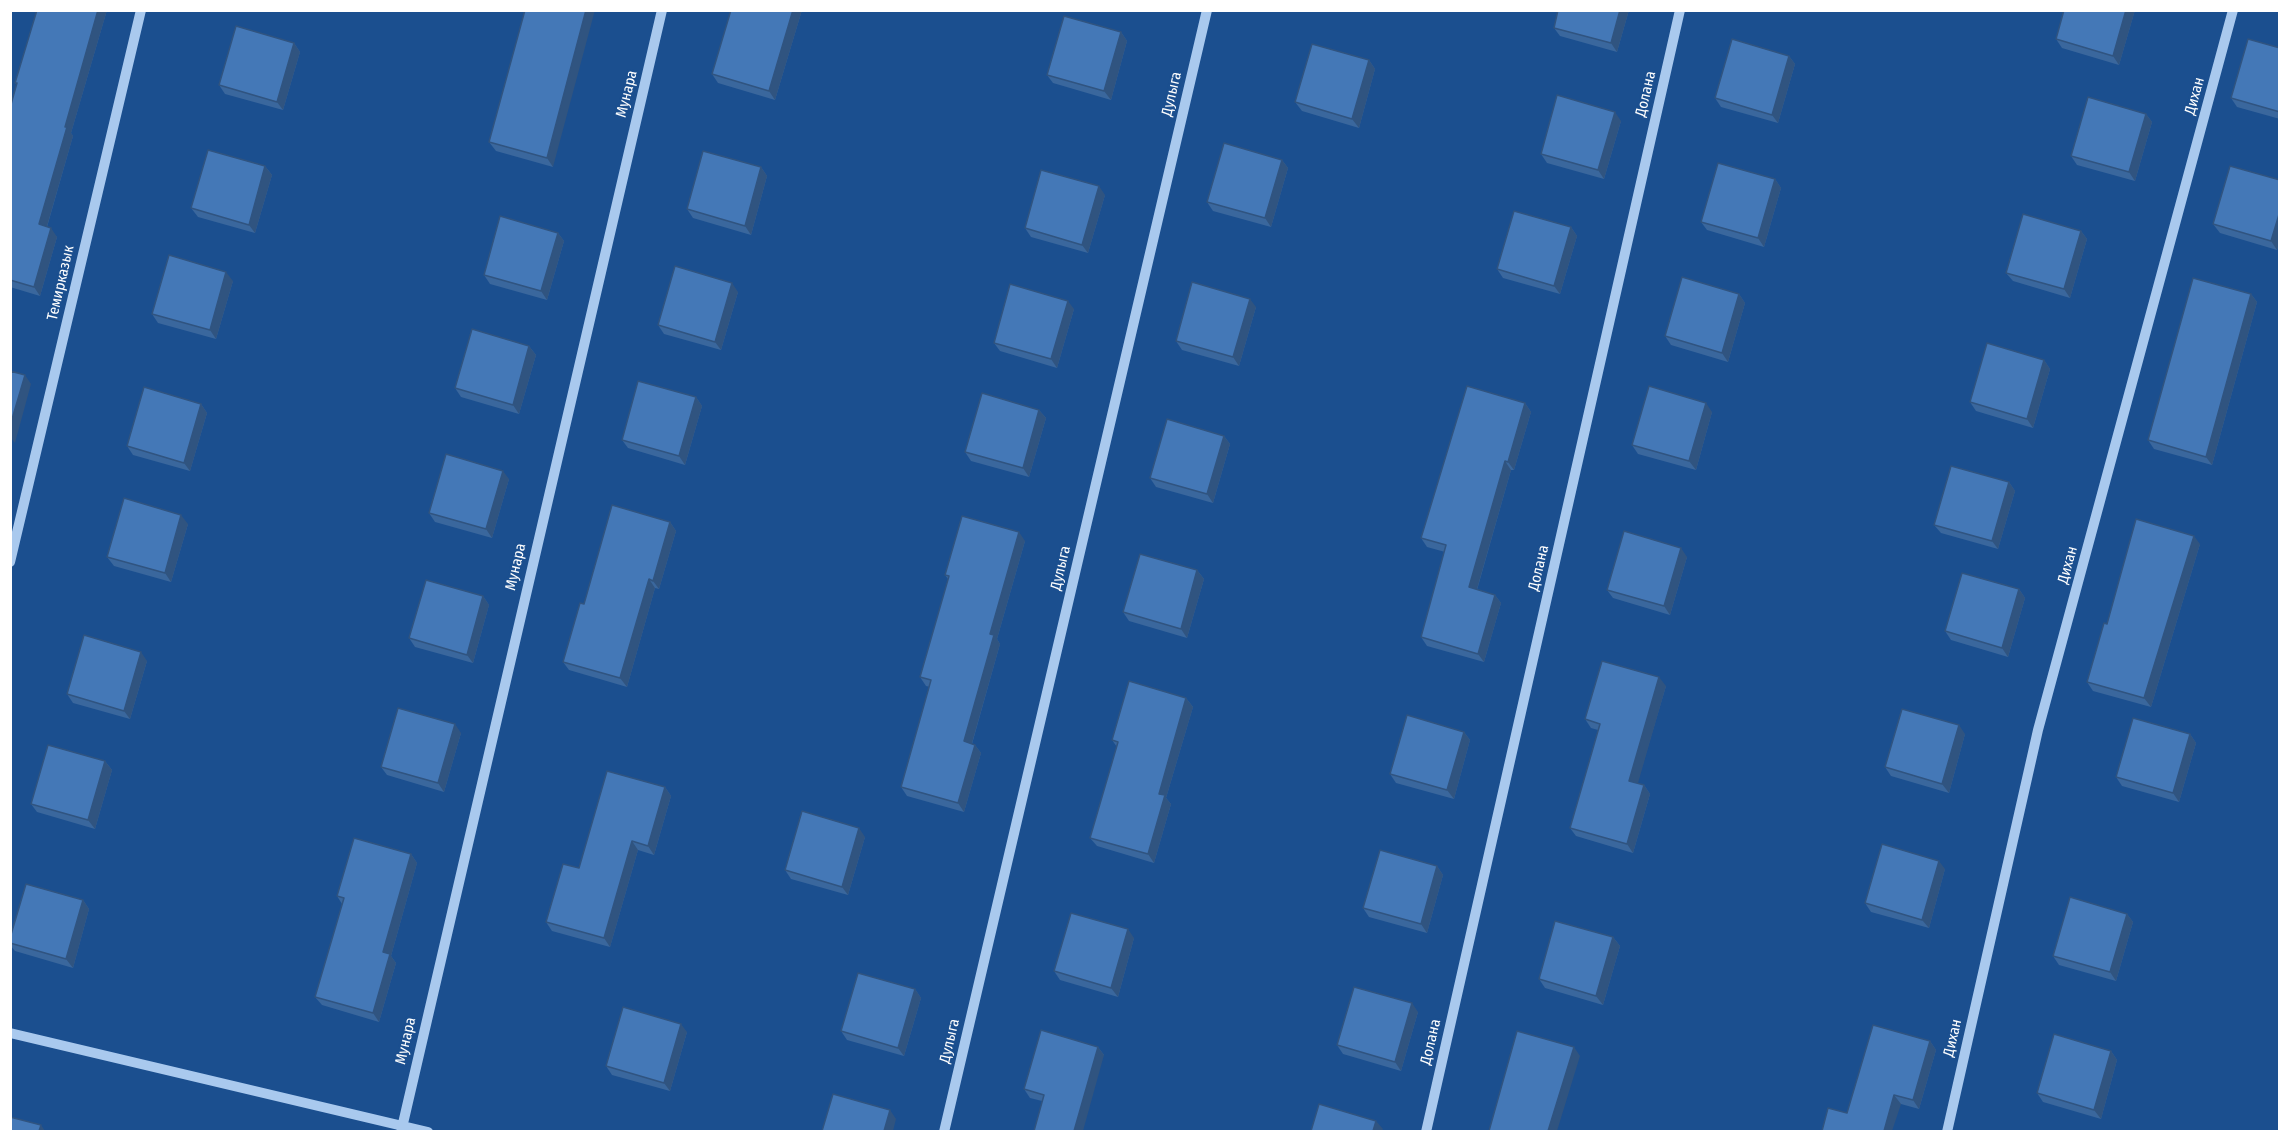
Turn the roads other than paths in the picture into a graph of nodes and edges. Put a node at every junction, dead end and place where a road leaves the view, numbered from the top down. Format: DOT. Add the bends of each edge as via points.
graph roads {
  1 [pos="141,10"];
  2 [pos="662,10"];
  3 [pos="1207,10"];
  4 [pos="1680,10"];
  5 [pos="2233,10"];
  6 [pos="10,562"];
  7 [pos="10,1033"];
  8 [pos="401,1128"];
  9 [pos="428,1131"];
  10 [pos="944,1131"];
  11 [pos="1426,1131"];
  12 [pos="1947,1131"];
  1 -- 6 [label="street, Темирказык"];
  2 -- 8 [label="street, Мунара"];
  3 -- 10 [label="street, Дулыга"];
  4 -- 11 [label="street, Долана"];
  5 -- 12 [label="street, Дихан" via="2038,730"];
  7 -- 8 [label="street"];
  8 -- 9 [label="street"];
}
